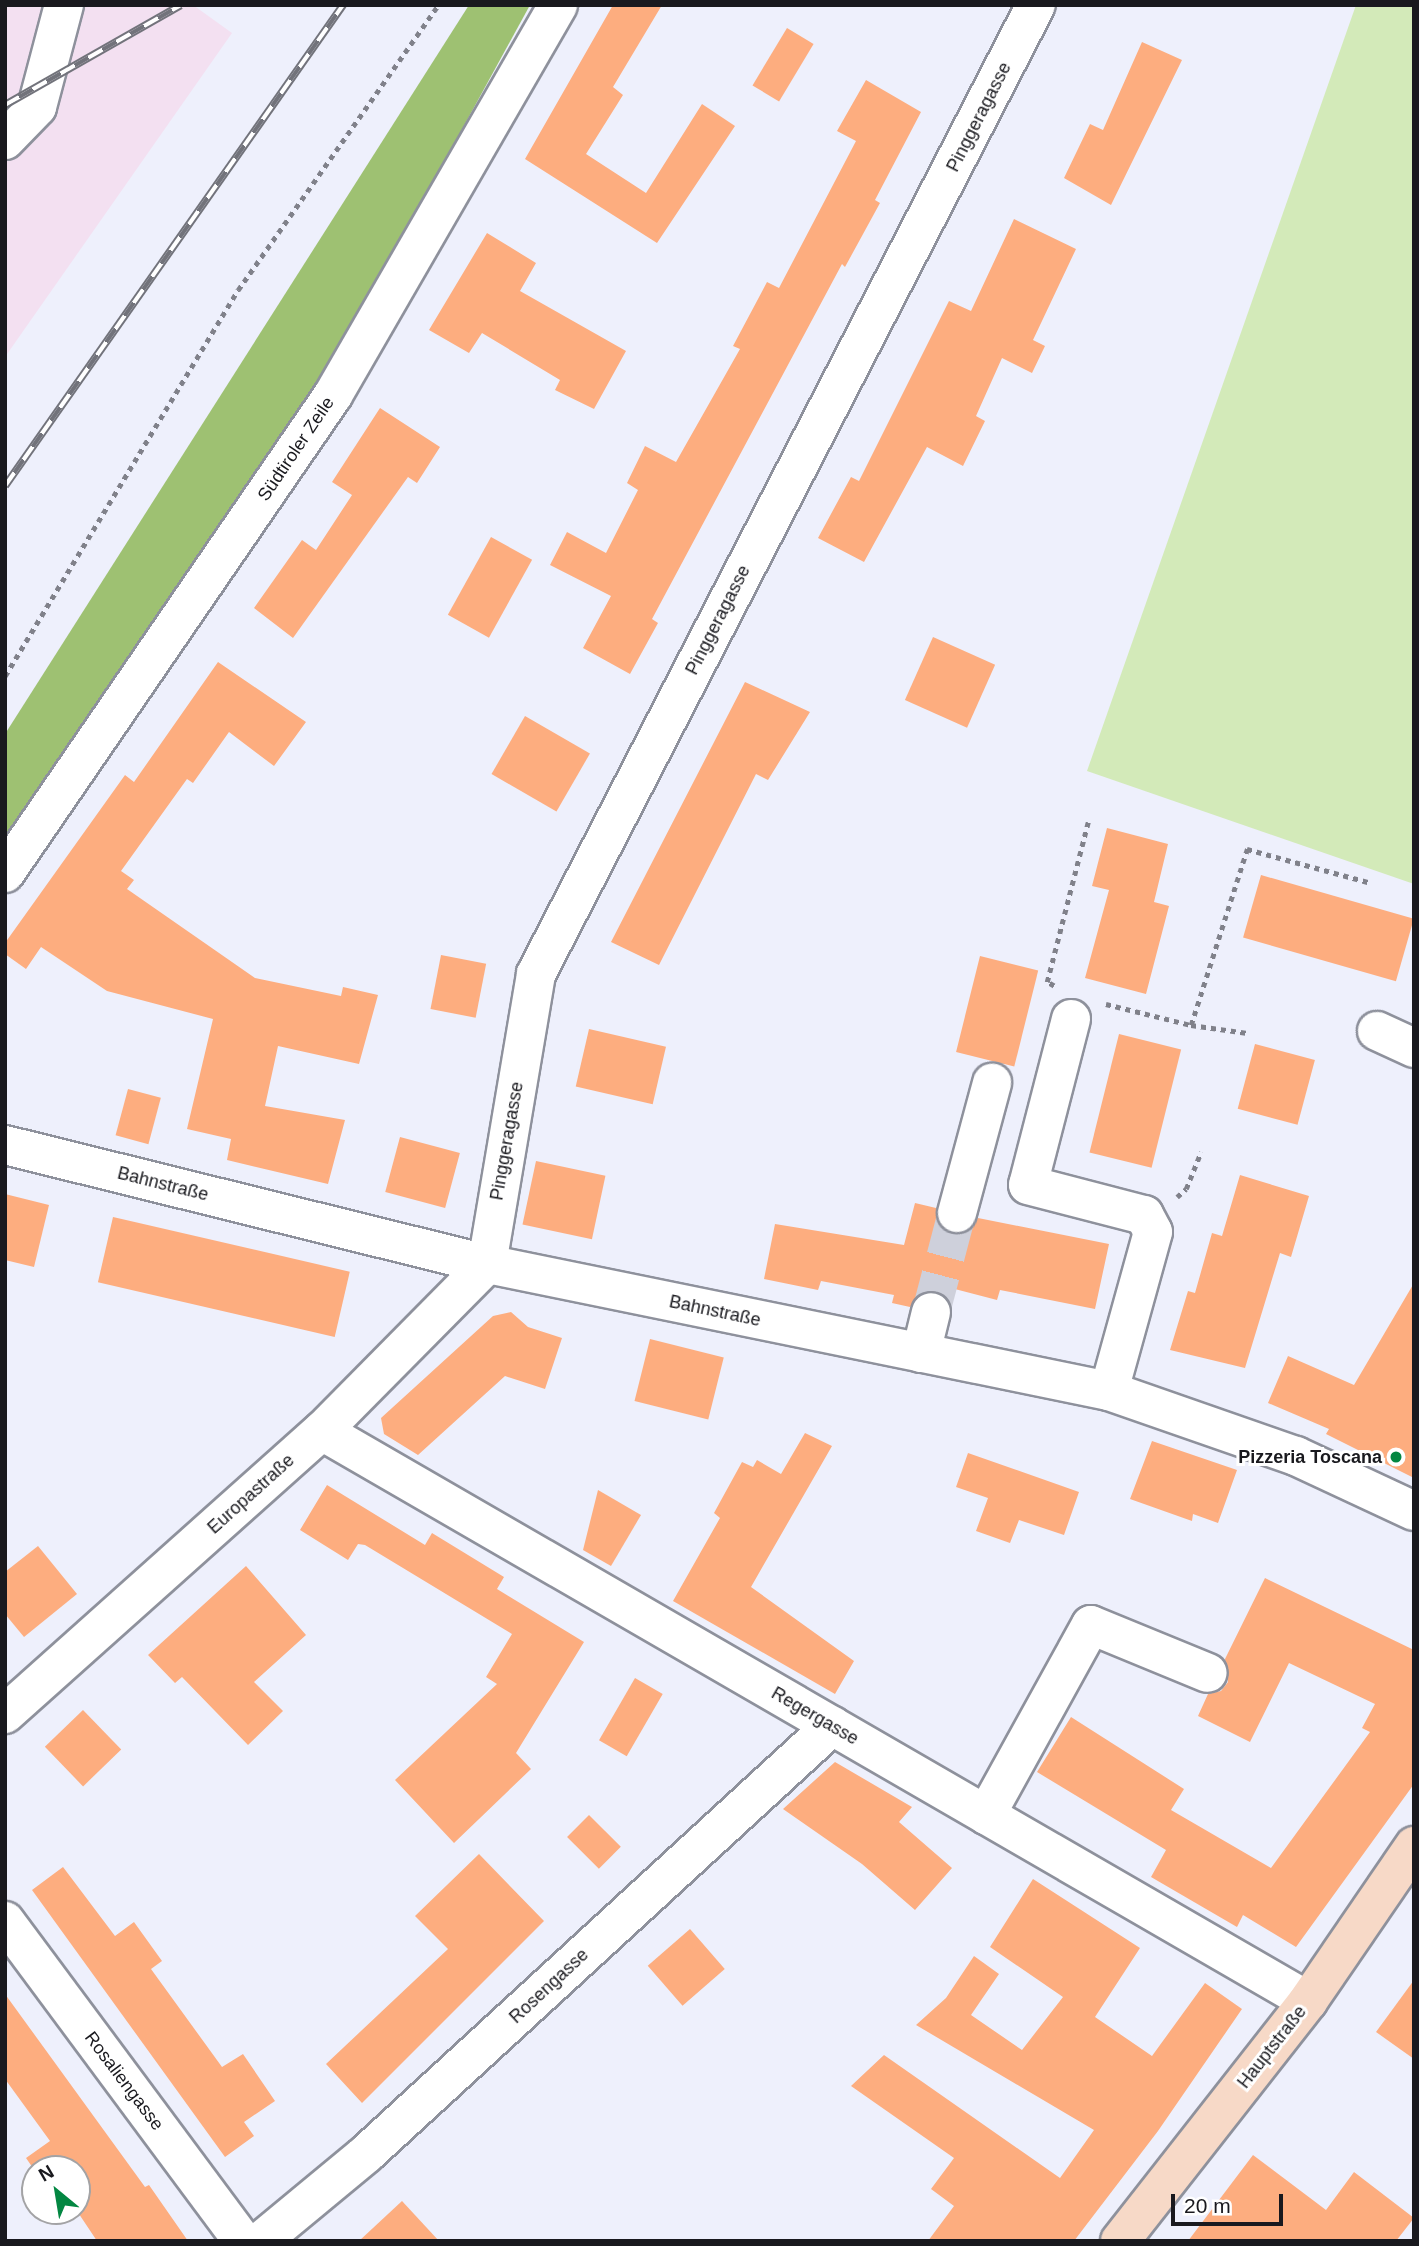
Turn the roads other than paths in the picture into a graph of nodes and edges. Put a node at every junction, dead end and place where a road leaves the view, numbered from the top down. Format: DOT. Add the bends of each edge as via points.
graph roads {
  1 [pos="64,5"];
  2 [pos="558,5"];
  3 [pos="1036,5"];
  4 [pos="5,140"];
  5 [pos="5,873"];
  6 [pos="1073,1007"];
  7 [pos="1377,1031"];
  8 [pos="1414,1048"];
  9 [pos="992,1083"];
  10 [pos="5,1145"];
  11 [pos="957,1213"];
  12 [pos="487,1264"];
  13 [pos="932,1312"];
  14 [pos="921,1353"];
  15 [pos="1109,1391"];
  16 [pos="322,1431"];
  17 [pos="1414,1511"];
  18 [pos="1208,1673"];
  19 [pos="5,1714"];
  20 [pos="832,1726"];
  21 [pos="986,1815"];
  22 [pos="1414,1846"];
  23 [pos="5,1922"];
  24 [pos="1308,2001"];
  25 [pos="243,2241"];
  26 [pos="261,2241"];
  27 [pos="1120,2241"];
  1 -- 4 [label="street" via="37,107"];
  2 -- 5 [label="street, Südtiroler Zeile" via="333,395"];
  3 -- 12 [label="street, Pinggeragasse" via="536,974"];
  6 -- 15 [label="street" via="1028,1185 1144,1215 1153,1232"];
  7 -- 8 [label="street"];
  9 -- 11 [label="street"];
  10 -- 12 [label="street, Bahnstraße"];
  12 -- 14 [label="street, Bahnstraße"];
  12 -- 16 [label="street, Europastraße"];
  13 -- 14 [label="street"];
  14 -- 15 [label="street, Bahnstraße"];
  15 -- 17 [label="street, Bahnstraße" via="1296,1456"];
  16 -- 19 [label="street, Europastraße"];
  16 -- 20 [label="street, Regergasse"];
  18 -- 21 [label="street" via="1091,1625"];
  20 -- 21 [label="street, Regergasse"];
  20 -- 26 [label="street, Rosengasse" via="366,2154"];
  21 -- 24 [label="street, Regergasse"];
  22 -- 24 [label="main road, Hauptstraße"];
  23 -- 25 [label="street, Rosaliengasse"];
  24 -- 27 [label="main road, Hauptstraße"];
}
